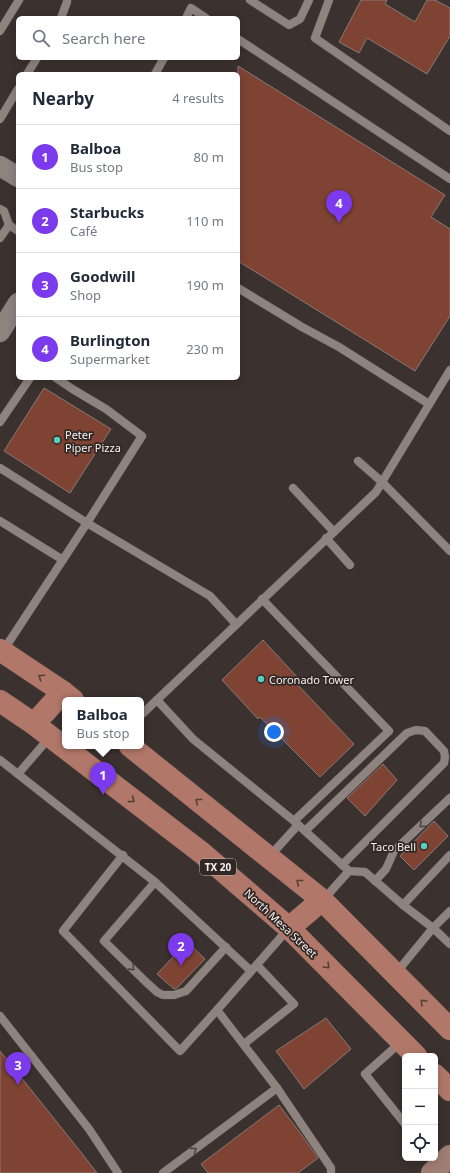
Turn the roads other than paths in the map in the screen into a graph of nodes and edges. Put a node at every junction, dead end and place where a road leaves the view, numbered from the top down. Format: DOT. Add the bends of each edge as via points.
graph roads {
  1 [pos="19,0"];
  2 [pos="67,0"];
  3 [pos="250,0"];
  4 [pos="309,0"];
  5 [pos="329,0"];
  6 [pos="62,16"];
  7 [pos="187,16"];
  8 [pos="203,16"];
  9 [pos="0,31"];
  10 [pos="240,40"];
  11 [pos="35,60"];
  12 [pos="163,60"];
  13 [pos="28,72"];
  14 [pos="156,72"];
  15 [pos="16,92"];
  16 [pos="0,118"];
  17 [pos="450,131"];
  18 [pos="0,166"];
  19 [pos="16,176"];
  20 [pos="450,179"];
  21 [pos="0,209"];
  22 [pos="9,225"];
  23 [pos="16,230"];
  24 [pos="0,238"];
  25 [pos="240,289"];
  26 [pos="450,370"];
  27 [pos="29,380"];
  28 [pos="59,380"];
  29 [pos="429,404"];
  30 [pos="0,422"];
  31 [pos="358,461"];
  32 [pos="0,468"];
  33 [pos="382,482"];
  34 [pos="293,488"];
  35 [pos="87,523"];
  36 [pos="1,524"];
  37 [pos="334,532"];
  38 [pos="326,538"];
  39 [pos="450,551"];
  40 [pos="63,560"];
  41 [pos="350,565"];
  42 [pos="262,599"];
  43 [pos="236,624"];
  44 [pos="1,651"];
  45 [pos="68,696"];
  46 [pos="157,700"];
  47 [pos="0,701"];
  48 [pos="62,704"];
  49 [pos="144,712"];
  50 [pos="42,731"];
  51 [pos="62,746"];
  52 [pos="66,749"];
  53 [pos="134,749"];
  54 [pos="0,760"];
  55 [pos="18,774"];
  56 [pos="450,798"];
  57 [pos="299,826"];
  58 [pos="450,855"];
  59 [pos="123,856"];
  60 [pos="269,858"];
  61 [pos="346,868"];
  62 [pos="375,881"];
  63 [pos="155,882"];
  64 [pos="322,900"];
  65 [pos="403,905"];
  66 [pos="450,911"];
  67 [pos="289,928"];
  68 [pos="433,928"];
  69 [pos="450,944"];
  70 [pos="226,947"];
  71 [pos="257,964"];
  72 [pos="251,971"];
  73 [pos="395,974"];
  74 [pos="217,1010"];
  75 [pos="0,1016"];
  76 [pos="450,1030"];
  77 [pos="244,1044"];
  78 [pos="409,1049"];
  79 [pos="438,1078"];
  80 [pos="277,1088"];
  81 [pos="450,1090"];
  82 [pos="402,1120"];
  83 [pos="118,1173"];
  84 [pos="163,1173"];
  85 [pos="331,1173"];
  1 -- 9 [label="lane"];
  2 -- 6 [label="lane"];
  3 -- 4 [label="lane" via="288,25 300,19"];
  5 -- 17 [label="lane" via="315,38"];
  7 -- 8 [label="lane" via="191,8"];
  10 -- 20 [label="lane"];
  11 -- 13 [label="lane"];
  12 -- 14 [label="lane"];
  15 -- 16 [label="lane"];
  18 -- 19 [label="street"];
  21 -- 22 [label="lane" via="4,211"];
  22 -- 23 [label="lane"];
  22 -- 24 [label="lane"];
  25 -- 29 [label="lane" via="339,347"];
  26 -- 29 [label="lane"];
  27 -- 30 [label="lane"];
  28 -- 35 [label="lane" via="106,409 142,436"];
  29 -- 33 [label="lane"];
  31 -- 33 [label="lane"];
  32 -- 35 [label="lane"];
  33 -- 37 [label="lane" via="376,492"];
  33 -- 39 [label="lane"];
  34 -- 37 [label="lane"];
  35 -- 40 [label="lane"];
  35 -- 43 [label="lane" via="210,596"];
  36 -- 40 [label="lane"];
  37 -- 38 [label="lane"];
  38 -- 41 [label="lane"];
  38 -- 42 [label="lane"];
  40 -- 44 [label="lane"];
  42 -- 43 [label="lane"];
  42 -- 57 [label="lane" via="389,731"];
  43 -- 46 [label="lane"];
  45 -- 44 [label="main road, one-way"];
  46 -- 49 [label="lane"];
  46 -- 57 [label="lane" via="193,739"];
  47 -- 50 [label="main road, North Mesa Street / TX 20"];
  48 -- 50 [label="main road"];
  50 -- 51 [label="main road, North Mesa Street / TX 20, one-way"];
  50 -- 55 [label="lane"];
  52 -- 67 [label="main road, North Mesa Street / TX 20, one-way" via="202,853"];
  60 -- 53 [label="main road, one-way"];
  54 -- 55 [label="lane"];
  55 -- 59 [label="lane"];
  56 -- 62 [label="lane, one-way" via="394,851 386,869"];
  57 -- 60 [label="lane"];
  57 -- 61 [label="lane"];
  57 -- 61 [label="lane" via="407,733 424,731 444,751 444,763"];
  58 -- 65 [label="lane"];
  59 -- 63 [label="lane"];
  59 -- 74 [label="lane" via="63,931 180,1051"];
  64 -- 60 [label="main road, one-way"];
  61 -- 62 [label="lane" via="365,872"];
  61 -- 64 [label="lane"];
  62 -- 65 [label="lane"];
  63 -- 70 [label="lane"];
  63 -- 70 [label="lane, one-way" via="104,941 146,982 164,995 186,991"];
  64 -- 67 [label="main road"];
  64 -- 73 [label="main road"];
  65 -- 68 [label="lane"];
  66 -- 68 [label="lane"];
  67 -- 71 [label="lane"];
  67 -- 78 [label="main road, North Mesa Street / TX 20, one-way"];
  68 -- 69 [label="lane"];
  68 -- 73 [label="lane"];
  70 -- 72 [label="lane"];
  71 -- 72 [label="lane"];
  71 -- 77 [label="lane" via="294,1004"];
  72 -- 74 [label="lane"];
  76 -- 73 [label="main road, one-way"];
  74 -- 77 [label="lane"];
  75 -- 83 [label="lane" via="89,1129"];
  77 -- 80 [label="lane"];
  78 -- 82 [label="lane" via="365,1074"];
  79 -- 81 [label="main road"];
  84 -- 80 [label="lane, one-way"];
  80 -- 85 [label="lane" via="331,1168"];
}
